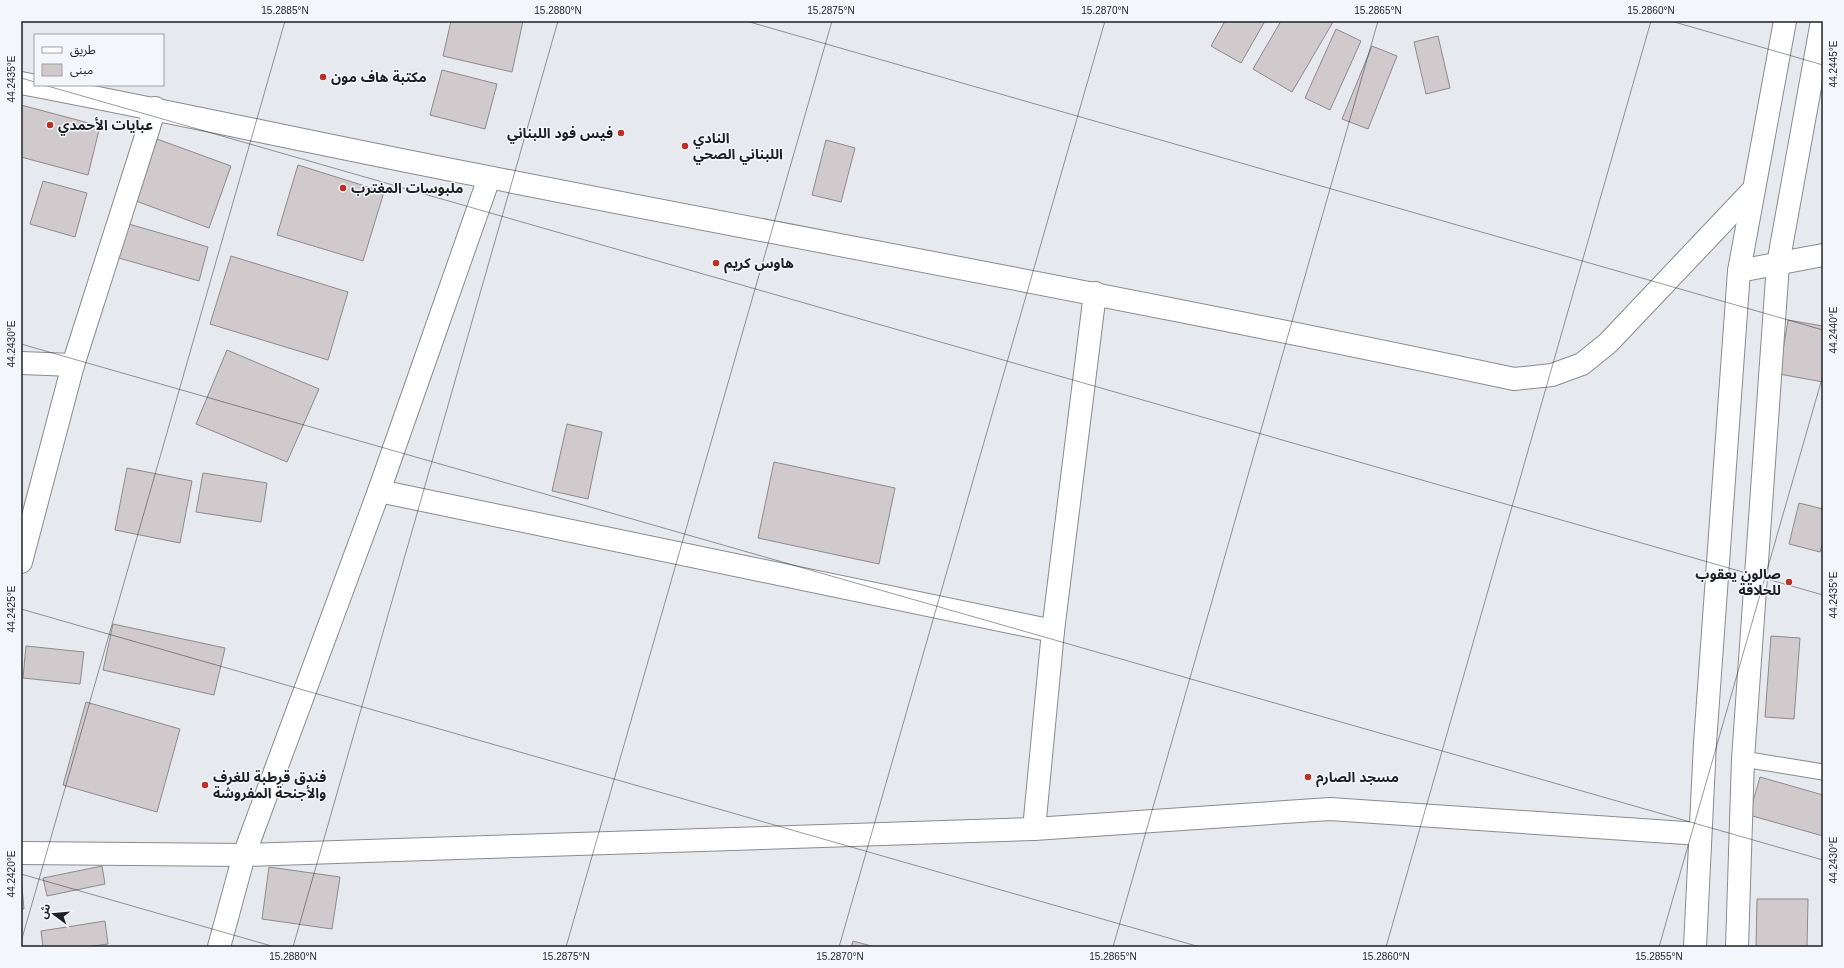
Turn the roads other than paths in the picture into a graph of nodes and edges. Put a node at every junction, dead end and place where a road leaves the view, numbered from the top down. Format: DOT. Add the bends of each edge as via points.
graph roads {
  1 [pos="1785,21"];
  2 [pos="1822,21"];
  3 [pos="21,83"];
  4 [pos="34,85"];
  5 [pos="37,86"];
  6 [pos="155,108"];
  7 [pos="489,178"];
  8 [pos="1753,190"];
  9 [pos="1823,255"];
  10 [pos="1778,264"];
  11 [pos="1739,271"];
  12 [pos="1094,293"];
  13 [pos="21,363"];
  14 [pos="73,365"];
  15 [pos="379,491"];
  16 [pos="21,562"];
  17 [pos="1053,631"];
  18 [pos="1743,759"];
  19 [pos="1823,772"];
  20 [pos="1034,829"];
  21 [pos="1700,834"];
  22 [pos="21,853"];
  23 [pos="244,855"];
  24 [pos="219,947"];
  25 [pos="1695,947"];
  26 [pos="1737,947"];
  1 -- 8 [label="street"];
  2 -- 10 [label="street"];
  3 -- 4 [label="street"];
  5 -- 6 [label="street"];
  6 -- 7 [label="street"];
  6 -- 14 [label="street"];
  7 -- 12 [label="street"];
  7 -- 15 [label="street"];
  8 -- 11 [label="street"];
  8 -- 12 [label="street" via="1608,343 1582,364 1552,375 1514,379"];
  9 -- 10 [label="street"];
  10 -- 11 [label="street"];
  10 -- 18 [label="street"];
  11 -- 21 [label="street"];
  12 -- 17 [label="street"];
  13 -- 14 [label="street"];
  14 -- 16 [label="street"];
  15 -- 17 [label="street"];
  15 -- 23 [label="street"];
  17 -- 20 [label="street"];
  18 -- 19 [label="lane"];
  18 -- 26 [label="street"];
  20 -- 21 [label="street" via="1330,809"];
  20 -- 23 [label="street"];
  21 -- 25 [label="street"];
  22 -- 23 [label="street"];
  23 -- 24 [label="street"];
}
